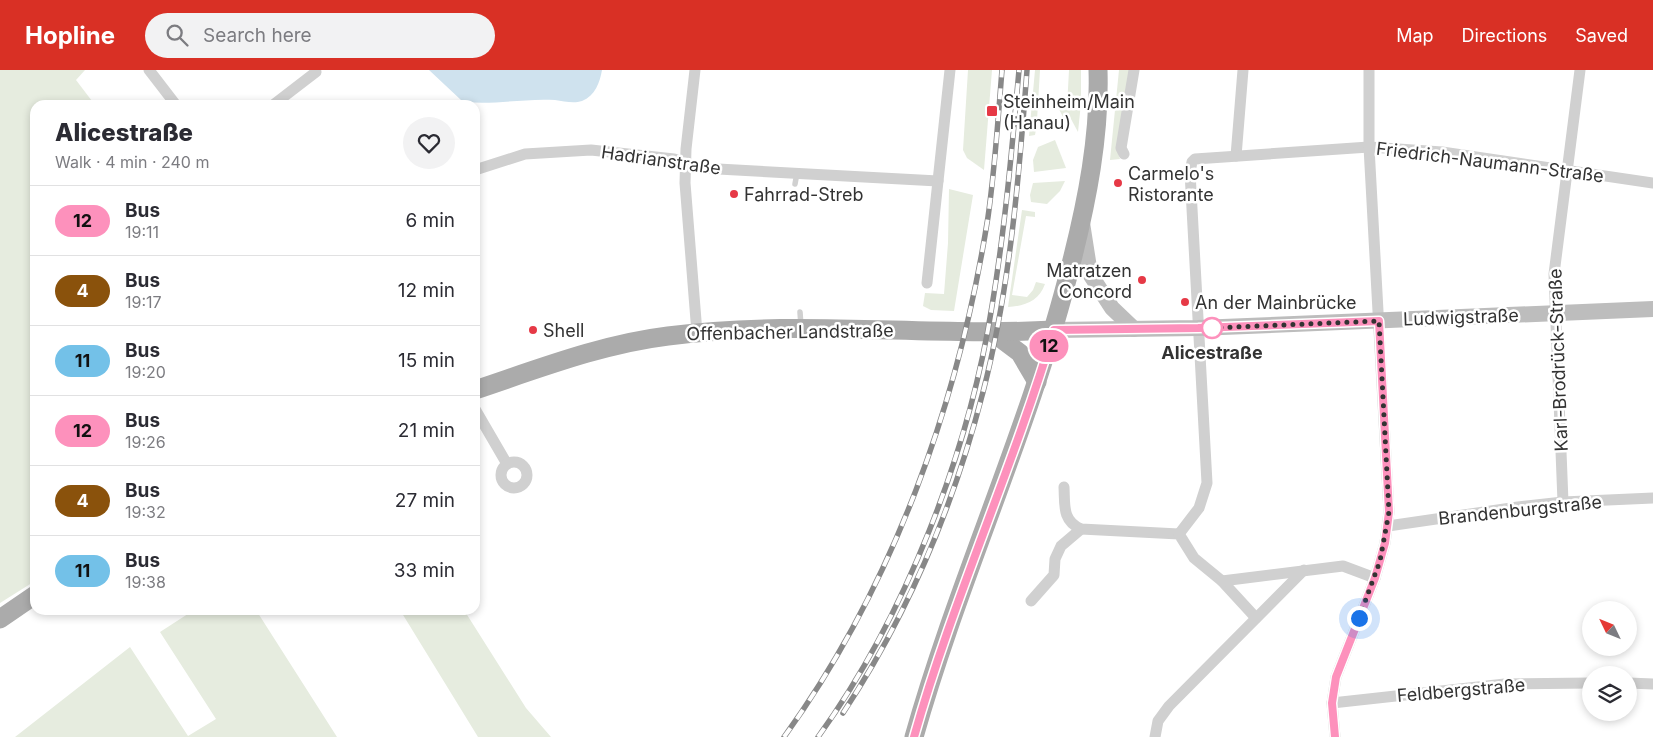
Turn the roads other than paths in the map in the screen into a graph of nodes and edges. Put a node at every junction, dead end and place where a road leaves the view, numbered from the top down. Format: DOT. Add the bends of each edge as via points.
graph roads {
  1 [pos="148,70"];
  2 [pos="695,70"];
  3 [pos="950,70"];
  4 [pos="1098,70"];
  5 [pos="1134,70"];
  6 [pos="1243,70"];
  7 [pos="1369,70"];
  8 [pos="1580,70"];
  9 [pos="316,72"];
  10 [pos="172,100"];
  11 [pos="280,100"];
  12 [pos="1370,147"];
  13 [pos="1124,154"];
  14 [pos="1236,156"];
  15 [pos="685,164"];
  16 [pos="480,168"];
  17 [pos="1566,169"];
  18 [pos="938,181"];
  19 [pos="1653,183"];
  20 [pos="1082,222"];
  21 [pos="928,283"];
  22 [pos="1653,309"];
  23 [pos="1554,314"];
  24 [pos="1379,321"];
  25 [pos="1198,328"];
  26 [pos="1134,329"];
  27 [pos="1054,330"];
  28 [pos="992,332"];
  29 [pos="697,333"];
  30 [pos="1037,382"];
  31 [pos="480,388"];
  32 [pos="480,418"];
  33 [pos="507,464"];
  34 [pos="1064,487"];
  35 [pos="1653,498"];
  36 [pos="1563,502"];
  37 [pos="1388,526"];
  38 [pos="1081,529"];
  39 [pos="1179,534"];
  40 [pos="1304,570"];
  41 [pos="1375,578"];
  42 [pos="1222,581"];
  43 [pos="30,599"];
  44 [pos="1031,601"];
  45 [pos="1256,618"];
  46 [pos="0,620"];
  47 [pos="1582,683"];
  48 [pos="1637,684"];
  49 [pos="1653,684"];
  50 [pos="1332,703"];
  51 [pos="914,737"];
  52 [pos="1155,737"];
  53 [pos="1335,737"];
  1 -- 10 [label="street"];
  2 -- 15 [label="street"];
  3 -- 18 [label="street"];
  4 -- 20 [label="main road" via="1095,137"];
  5 -- 13 [label="street" via="1121,148"];
  6 -- 14 [label="street"];
  7 -- 12 [label="street"];
  8 -- 17 [label="street, Karl-Brodrück-Straße"];
  9 -- 11 [label="street"];
  12 -- 14 [label="street, Friedrich-Naumann-Straße"];
  12 -- 17 [label="street, Friedrich-Naumann-Straße" via="1429,151"];
  12 -- 24 [label="street"];
  14 -- 25 [label="street" via="1194,159 1190,166"];
  15 -- 16 [label="street, Hadrianstraße" via="674,159 591,150 525,154"];
  15 -- 18 [label="street, Hadrianstraße" via="796,179"];
  15 -- 29 [label="street" via="686,216"];
  17 -- 19 [label="street, Friedrich-Naumann-Straße"];
  17 -- 23 [label="street, Karl-Brodrück-Straße" via="1554,274"];
  18 -- 21 [label="street"];
  20 -- 26 [label="main road" via="1090,274 1112,308"];
  20 -- 27 [label="main road"];
  22 -- 23 [label="main road, Ludwigstraße"];
  23 -- 24 [label="main road, Ludwigstraße"];
  23 -- 36 [label="street, Karl-Brodrück-Straße"];
  24 -- 25 [label="main road, Ludwigstraße"];
  24 -- 37 [label="street" via="1389,484"];
  25 -- 26 [label="main road, Ludwigstraße"];
  25 -- 39 [label="street" via="1207,483 1199,508"];
  26 -- 27 [label="main road, Ludwigstraße"];
  27 -- 28 [label="main road, Offenbacher Landstraße"];
  27 -- 30 [label="main road"];
  28 -- 29 [label="main road, Offenbacher Landstraße" via="801,320"];
  28 -- 30 [label="main road" via="1020,353"];
  29 -- 31 [label="main road, Offenbacher Landstraße" via="645,339 602,349"];
  30 -- 51 [label="main road" via="962,588"];
  32 -- 33 [label="street"];
  34 -- 38 [label="street" via="1066,516 1072,525"];
  35 -- 36 [label="street, Brandenburgstraße"];
  36 -- 37 [label="street, Brandenburgstraße"];
  37 -- 41 [label="street"];
  38 -- 39 [label="street"];
  38 -- 44 [label="street" via="1061,546 1054,575"];
  39 -- 42 [label="street" via="1194,558"];
  40 -- 41 [label="street" via="1343,566"];
  40 -- 42 [label="street"];
  40 -- 45 [label="street"];
  41 -- 50 [label="street" via="1343,656"];
  42 -- 45 [label="street"];
  43 -- 46 [label="main road"];
  45 -- 52 [label="street" via="1166,710 1156,726"];
  47 -- 50 [label="street, Feldbergstraße" via="1506,684"];
  48 -- 49 [label="street"];
  50 -- 53 [label="street"];
}
